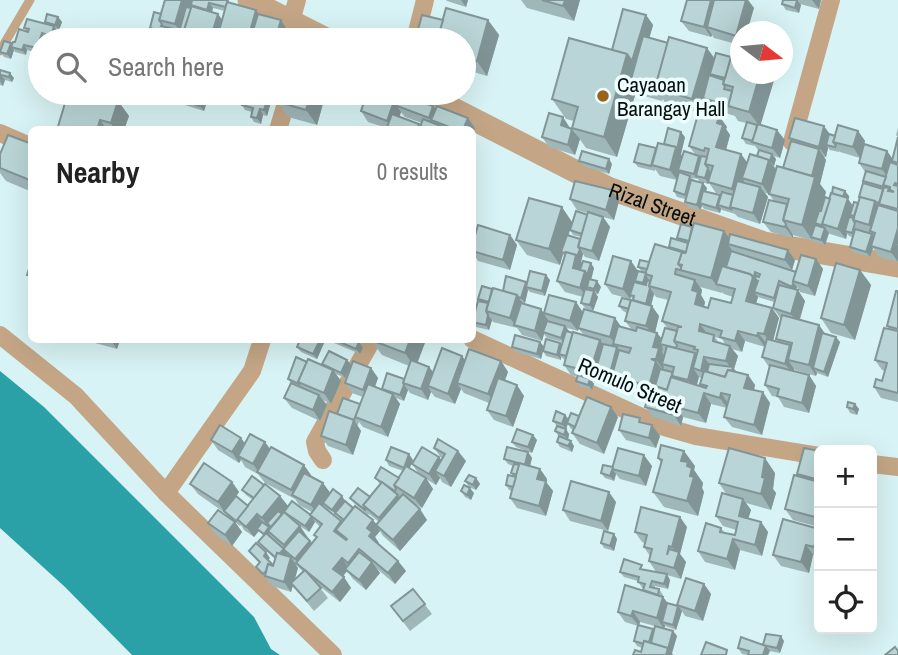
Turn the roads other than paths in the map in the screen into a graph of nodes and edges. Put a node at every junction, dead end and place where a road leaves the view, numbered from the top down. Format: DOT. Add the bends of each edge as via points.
graph roads {
  1 [pos="30,0"];
  2 [pos="249,0"];
  3 [pos="425,0"];
  4 [pos="831,0"];
  5 [pos="306,26"];
  6 [pos="418,28"];
  7 [pos="0,51"];
  8 [pos="285,105"];
  9 [pos="445,105"];
  10 [pos="279,126"];
  11 [pos="0,133"];
  12 [pos="28,145"];
  13 [pos="789,153"];
  14 [pos="898,267"];
  15 [pos="0,335"];
  16 [pos="476,341"];
  17 [pos="261,343"];
  18 [pos="370,343"];
  19 [pos="814,455"];
  20 [pos="323,460"];
  21 [pos="877,465"];
  22 [pos="898,467"];
  23 [pos="166,493"];
  24 [pos="333,655"];
  1 -- 7 [label="lane"];
  2 -- 5 [label="street"];
  3 -- 6 [label="street"];
  4 -- 13 [label="street"];
  8 -- 10 [label="street"];
  9 -- 14 [label="street, Rizal Street" via="608,188 765,237"];
  11 -- 12 [label="street"];
  15 -- 23 [label="street" via="76,396"];
  16 -- 19 [label="street, Romulo Street" via="661,426"];
  17 -- 23 [label="street" via="252,371"];
  18 -- 20 [label="street" via="315,442"];
  21 -- 22 [label="street"];
  23 -- 24 [label="street"];
}
